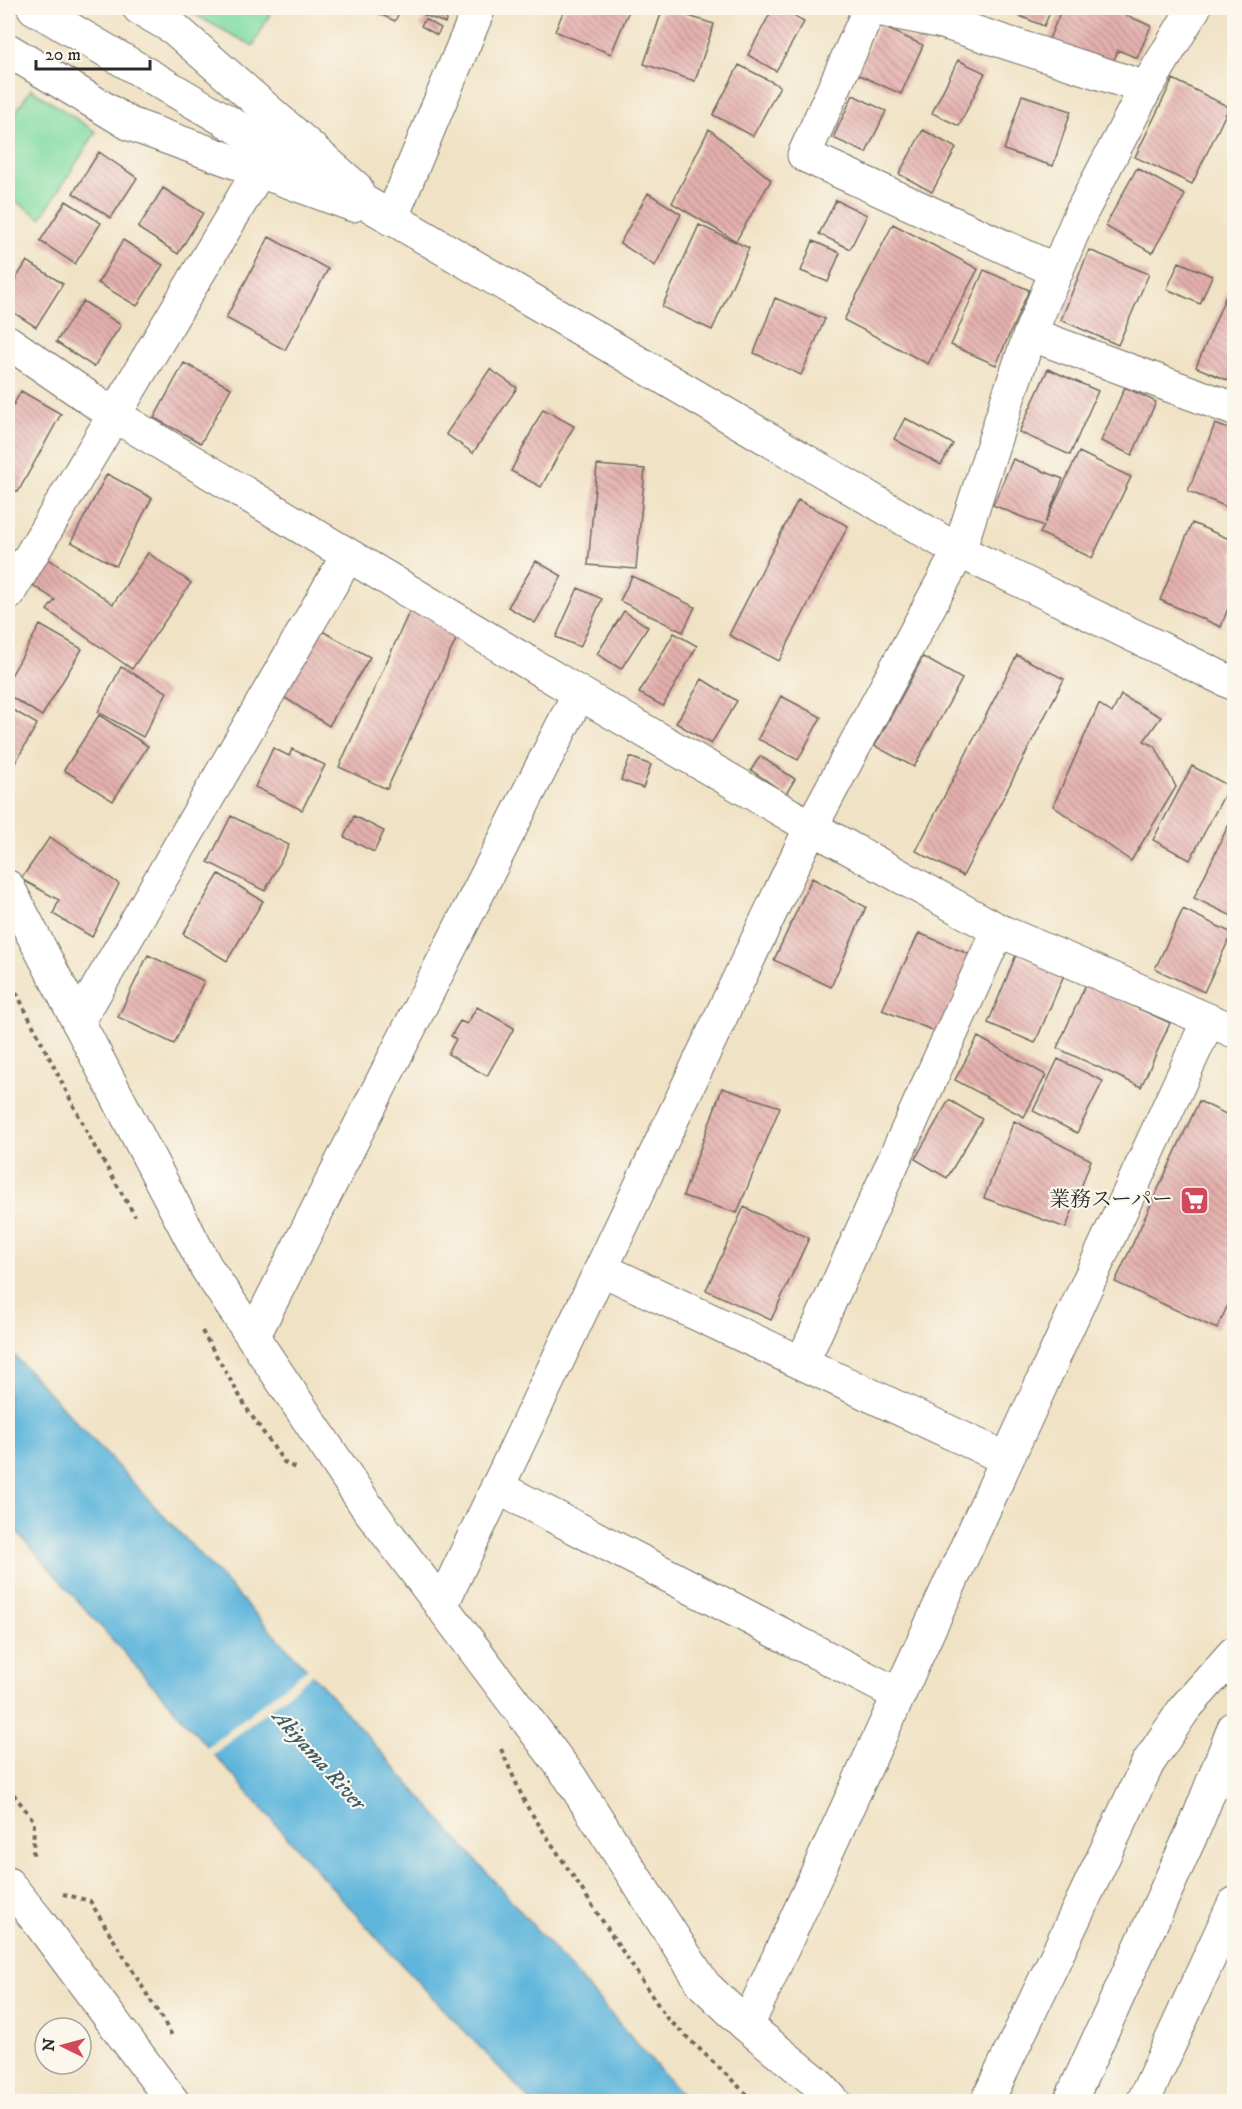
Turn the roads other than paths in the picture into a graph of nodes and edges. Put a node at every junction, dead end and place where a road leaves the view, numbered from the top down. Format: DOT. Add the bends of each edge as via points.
graph roads {
  1 [pos="34,8"];
  2 [pos="139,8"];
  3 [pos="479,8"];
  4 [pos="871,8"];
  5 [pos="1194,8"];
  6 [pos="8,50"];
  7 [pos="1146,88"];
  8 [pos="265,160"];
  9 [pos="391,219"];
  10 [pos="1057,271"];
  11 [pos="1030,334"];
  12 [pos="8,342"];
  13 [pos="1234,409"];
  14 [pos="114,415"];
  15 [pos="959,551"];
  16 [pos="348,555"];
  17 [pos="8,594"];
  18 [pos="1234,684"];
  19 [pos="579,693"];
  20 [pos="811,827"];
  21 [pos="8,887"];
  22 [pos="998,930"];
  23 [pos="78,1022"];
  24 [pos="1221,1026"];
  25 [pos="601,1269"];
  26 [pos="253,1337"];
  27 [pos="802,1363"];
  28 [pos="1007,1459"];
  29 [pos="497,1487"];
  30 [pos="441,1605"];
  31 [pos="1234,1653"];
  32 [pos="899,1695"];
  33 [pos="1234,1728"];
  34 [pos="8,1884"];
  35 [pos="1234,1904"];
  36 [pos="747,2026"];
  37 [pos="173,2102"];
  38 [pos="834,2102"];
  39 [pos="987,2102"];
  40 [pos="1070,2102"];
  41 [pos="1143,2102"];
  1 -- 8 [label="street"];
  2 -- 9 [label="street" via="175,29"];
  3 -- 9 [label="street"];
  4 -- 7 [label="street" via="943,22"];
  4 -- 10 [label="street" via="804,155"];
  5 -- 7 [label="street"];
  6 -- 8 [label="street" via="130,124"];
  7 -- 10 [label="street" via="1080,215"];
  8 -- 9 [label="street"];
  8 -- 14 [label="street"];
  9 -- 15 [label="street"];
  10 -- 11 [label="street"];
  11 -- 13 [label="street"];
  11 -- 15 [label="street"];
  12 -- 14 [label="street"];
  14 -- 16 [label="street"];
  14 -- 17 [label="street"];
  15 -- 18 [label="street"];
  15 -- 20 [label="street"];
  16 -- 19 [label="street"];
  16 -- 23 [label="street"];
  19 -- 20 [label="street"];
  19 -- 26 [label="street"];
  20 -- 22 [label="street"];
  20 -- 25 [label="street"];
  21 -- 23 [label="street"];
  22 -- 24 [label="street"];
  22 -- 27 [label="street"];
  23 -- 26 [label="street" via="206,1267"];
  24 -- 28 [label="street"];
  25 -- 27 [label="street"];
  25 -- 29 [label="street"];
  26 -- 30 [label="street" via="365,1504"];
  27 -- 28 [label="street"];
  28 -- 32 [label="street"];
  29 -- 30 [label="street"];
  29 -- 32 [label="street"];
  30 -- 36 [label="street" via="570,1777 704,1985"];
  31 -- 39 [label="street" via="1185,1708 1148,1763"];
  32 -- 36 [label="street"];
  33 -- 40 [label="street" via="1197,1822"];
  34 -- 37 [label="street"];
  35 -- 41 [label="street"];
  36 -- 38 [label="street" via="816,2082"];
}
